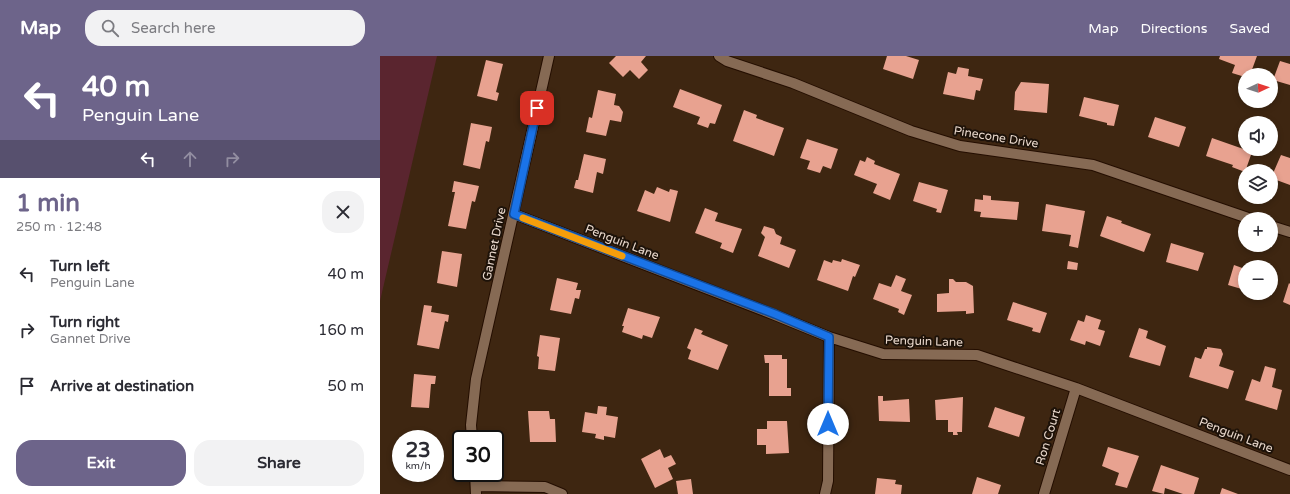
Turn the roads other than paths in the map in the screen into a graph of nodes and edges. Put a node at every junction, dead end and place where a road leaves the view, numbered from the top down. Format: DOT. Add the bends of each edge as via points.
graph roads {
  1 [pos="549,56"];
  2 [pos="719,56"];
  3 [pos="514,214"];
  4 [pos="1238,215"];
  5 [pos="1278,228"];
  6 [pos="1290,232"];
  7 [pos="829,337"];
  8 [pos="1076,388"];
  9 [pos="471,430"];
  10 [pos="1290,470"];
  11 [pos="476,490"];
  12 [pos="562,494"];
  13 [pos="825,494"];
  14 [pos="1044,494"];
  1 -- 3 [label="street, Gannet Drive"];
  2 -- 4 [label="street, Pinecone Drive" via="727,62 793,83 911,131 946,142 1093,165"];
  3 -- 7 [label="street, Penguin Lane"];
  3 -- 9 [label="street, Gannet Drive" via="476,379"];
  5 -- 6 [label="street"];
  7 -- 8 [label="street, Penguin Lane" via="884,354 977,355"];
  7 -- 13 [label="street" via="828,481"];
  8 -- 10 [label="street, Penguin Lane"];
  8 -- 14 [label="street, Ron Court"];
  11 -- 12 [label="street" via="545,487"];
}
